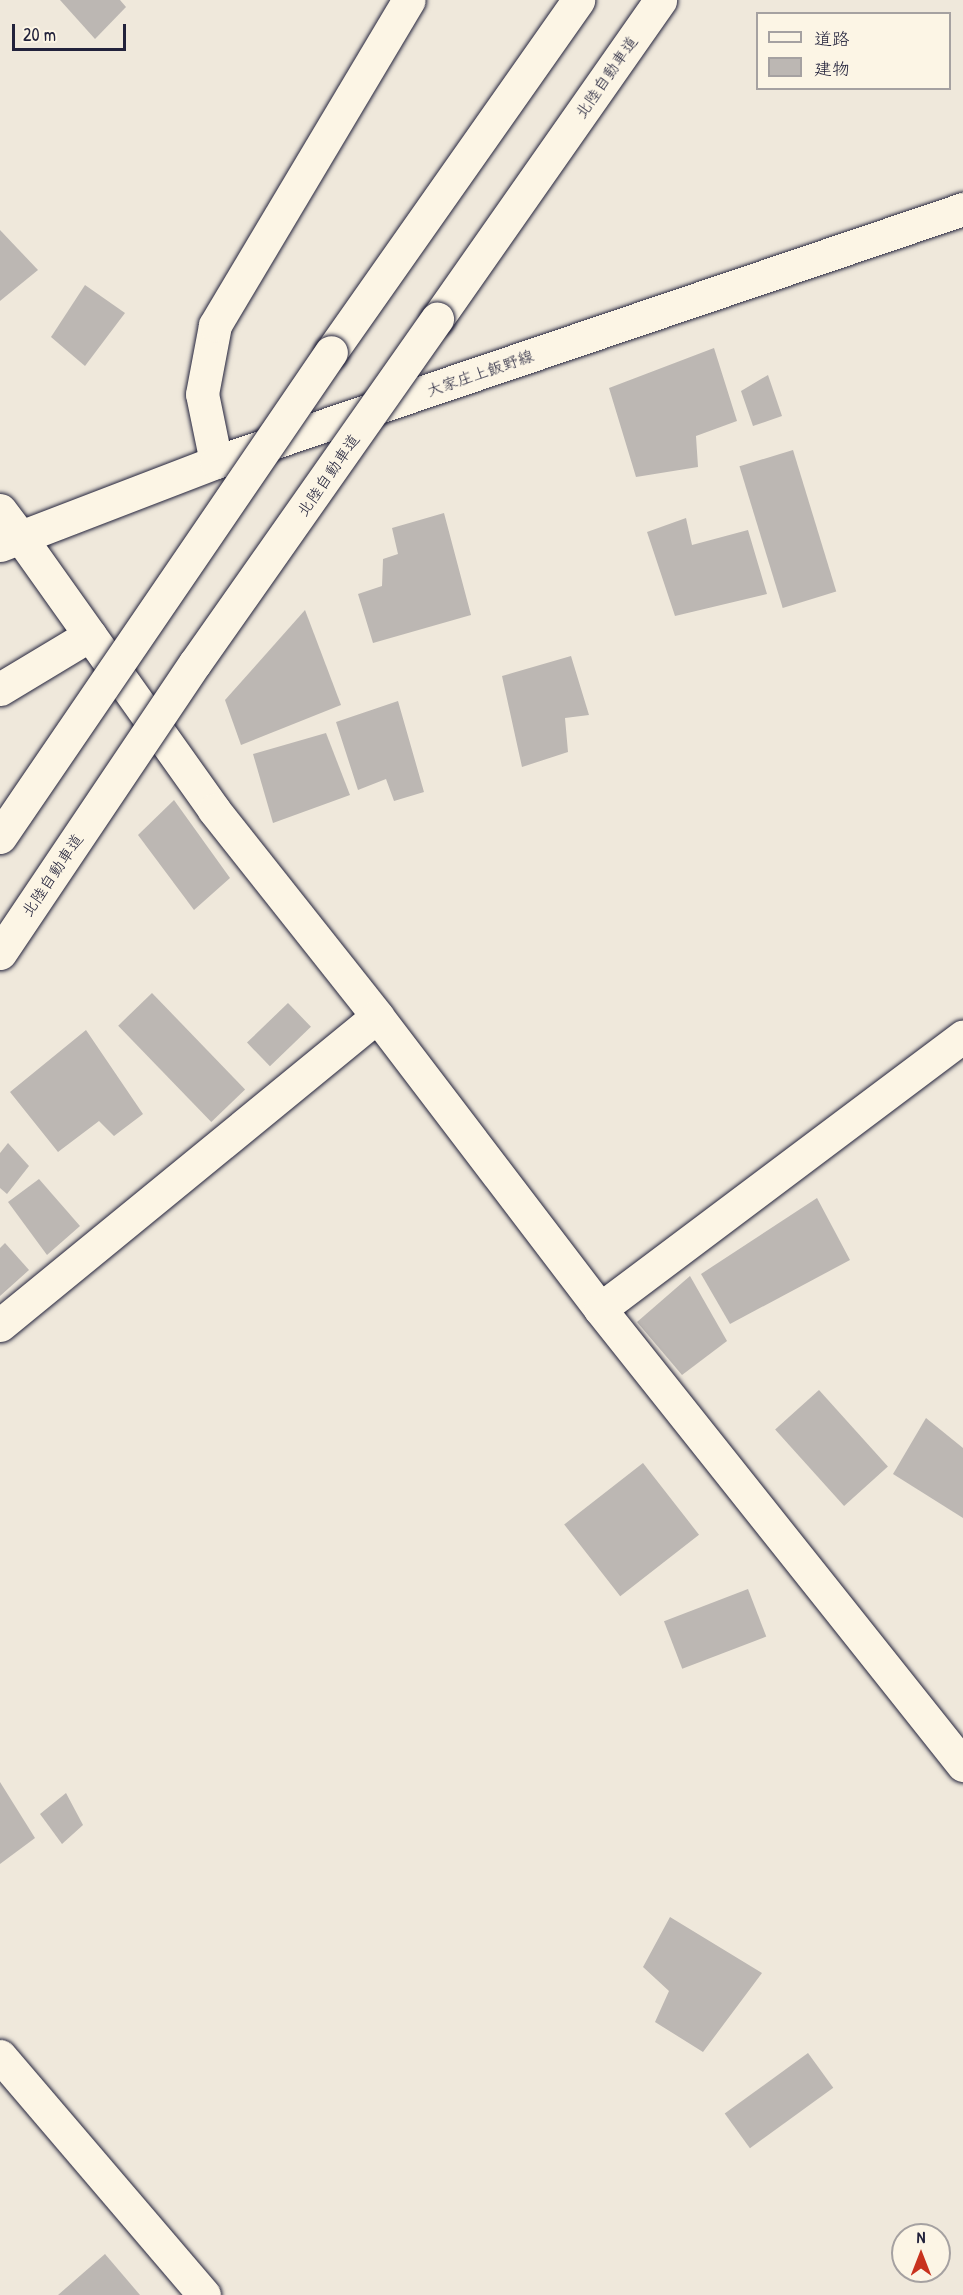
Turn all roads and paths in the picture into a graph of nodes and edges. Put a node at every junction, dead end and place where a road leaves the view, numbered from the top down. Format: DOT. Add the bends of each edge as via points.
graph roads {
  1 [pos="409,0"];
  2 [pos="578,0"];
  3 [pos="660,0"];
  4 [pos="963,209"];
  5 [pos="216,462"];
  6 [pos="0,510"];
  7 [pos="11,542"];
  8 [pos="90,635"];
  9 [pos="0,689"];
  10 [pos="0,837"];
  11 [pos="0,953"];
  12 [pos="377,1016"];
  13 [pos="963,1036"];
  14 [pos="600,1309"];
  15 [pos="0,1325"];
  16 [pos="963,1766"];
  17 [pos="0,2056"];
  18 [pos="204,2295"];
  1 -- 5 [label="main road" via="215,325 201,394"];
  2 -- 10 [label="main road, bridge" via="331,352"];
  3 -- 11 [label="main road, 北陸自動車道, bridge" via="195,663"];
  4 -- 5 [label="main road, 大家庄上飯野線"];
  5 -- 7 [label="main road, 大家庄上飯野線"];
  6 -- 7 [label="main road"];
  7 -- 8 [label="main road"];
  8 -- 9 [label="main road"];
  8 -- 12 [label="main road" via="214,810"];
  12 -- 14 [label="main road"];
  12 -- 15 [label="main road"];
  13 -- 14 [label="main road"];
  14 -- 16 [label="main road"];
  17 -- 18 [label="main road"];
}
